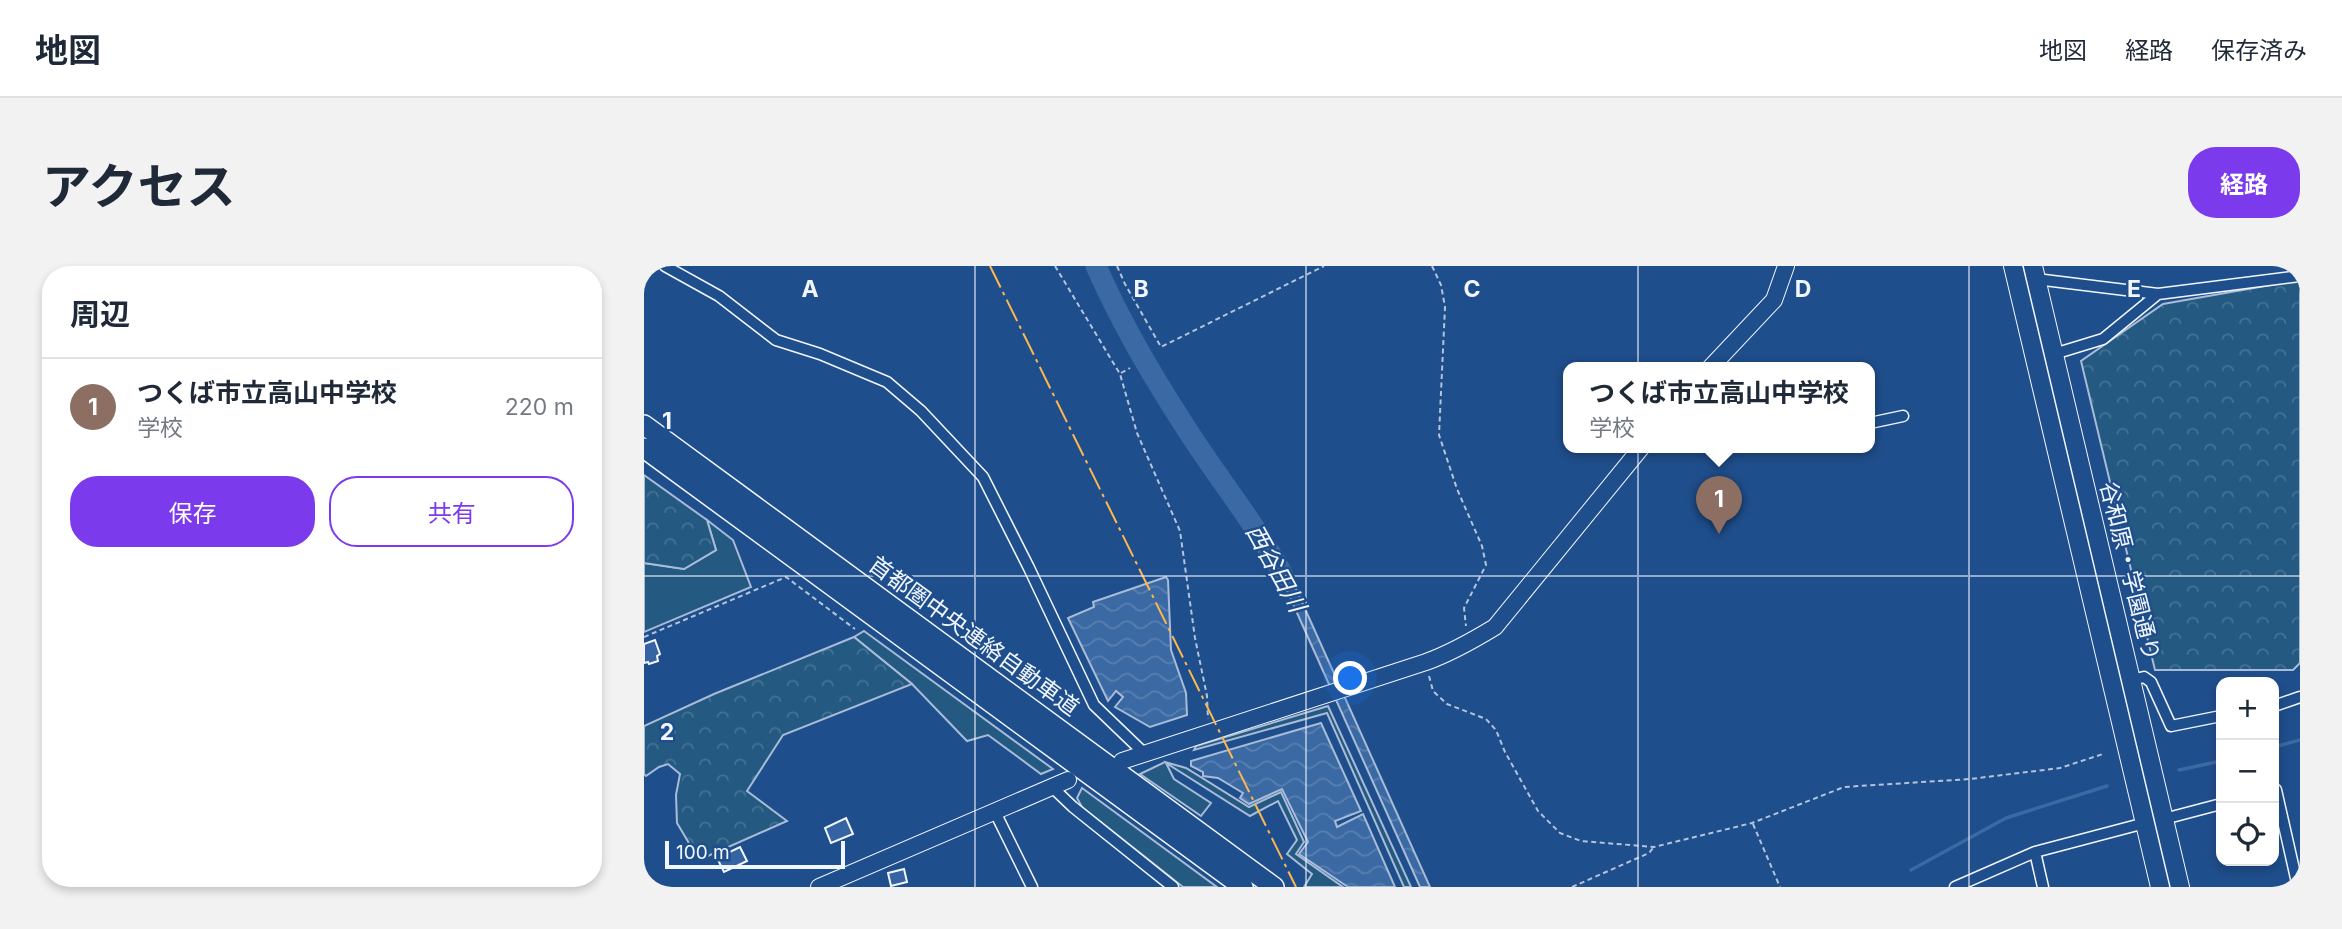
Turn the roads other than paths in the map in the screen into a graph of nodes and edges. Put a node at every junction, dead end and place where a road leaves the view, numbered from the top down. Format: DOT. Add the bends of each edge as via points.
graph roads {
  1 [pos="665,266"];
  2 [pos="1786,266"];
  3 [pos="2013,266"];
  4 [pos="2035,272"];
  5 [pos="2300,276"];
  6 [pos="2158,294"];
  7 [pos="2054,354"];
  8 [pos="1716,362"];
  9 [pos="1903,416"];
  10 [pos="1875,422"];
  11 [pos="644,425"];
  12 [pos="644,448"];
  13 [pos="1637,453"];
  14 [pos="2132,680"];
  15 [pos="2300,697"];
  16 [pos="2279,704"];
  17 [pos="2216,717"];
  18 [pos="1145,754"];
  19 [pos="1122,761"];
  20 [pos="1068,780"];
  21 [pos="1051,786"];
  22 [pos="2279,803"];
  23 [pos="2216,805"];
  24 [pos="994,810"];
  25 [pos="2164,819"];
  26 [pos="2145,823"];
  27 [pos="2035,852"];
  28 [pos="819,887"];
  29 [pos="1032,887"];
  30 [pos="1173,887"];
  31 [pos="1243,887"];
  32 [pos="1274,887"];
  33 [pos="1955,887"];
  34 [pos="2043,887"];
  35 [pos="2160,887"];
  36 [pos="2180,887"];
  37 [pos="2298,887"];
  1 -- 18 [label="street" via="719,296 776,340 887,382 921,411 983,477 1094,705"];
  2 -- 8 [label="street" via="1774,300"];
  3 -- 26 [label="main road, 谷和原・学園通り"];
  4 -- 6 [label="street"];
  4 -- 7 [label="main road, 谷和原・学園通り"];
  5 -- 6 [label="street"];
  6 -- 7 [label="street" via="2104,339"];
  7 -- 14 [label="main road, 谷和原・学園通り"];
  9 -- 10 [label="street"];
  11 -- 32 [label="highway, 首都圏中央連絡自動車道"];
  12 -- 31 [label="highway, 首都圏中央連絡自動車道"];
  13 -- 18 [label="street" via="1495,627 1426,662"];
  14 -- 17 [label="street" via="2144,677 2151,682 2171,726"];
  14 -- 25 [label="main road, 谷和原・学園通り"];
  15 -- 16 [label="street"];
  18 -- 19 [label="street"];
  20 -- 21 [label="street"];
  21 -- 24 [label="street"];
  21 -- 30 [label="street"];
  22 -- 37 [label="street"];
  23 -- 25 [label="street"];
  24 -- 28 [label="street"];
  24 -- 29 [label="street"];
  25 -- 36 [label="main road, 谷和原・学園通り"];
  26 -- 27 [label="street"];
  26 -- 35 [label="main road, 谷和原・学園通り"];
  27 -- 33 [label="street"];
  27 -- 34 [label="street"];
}
